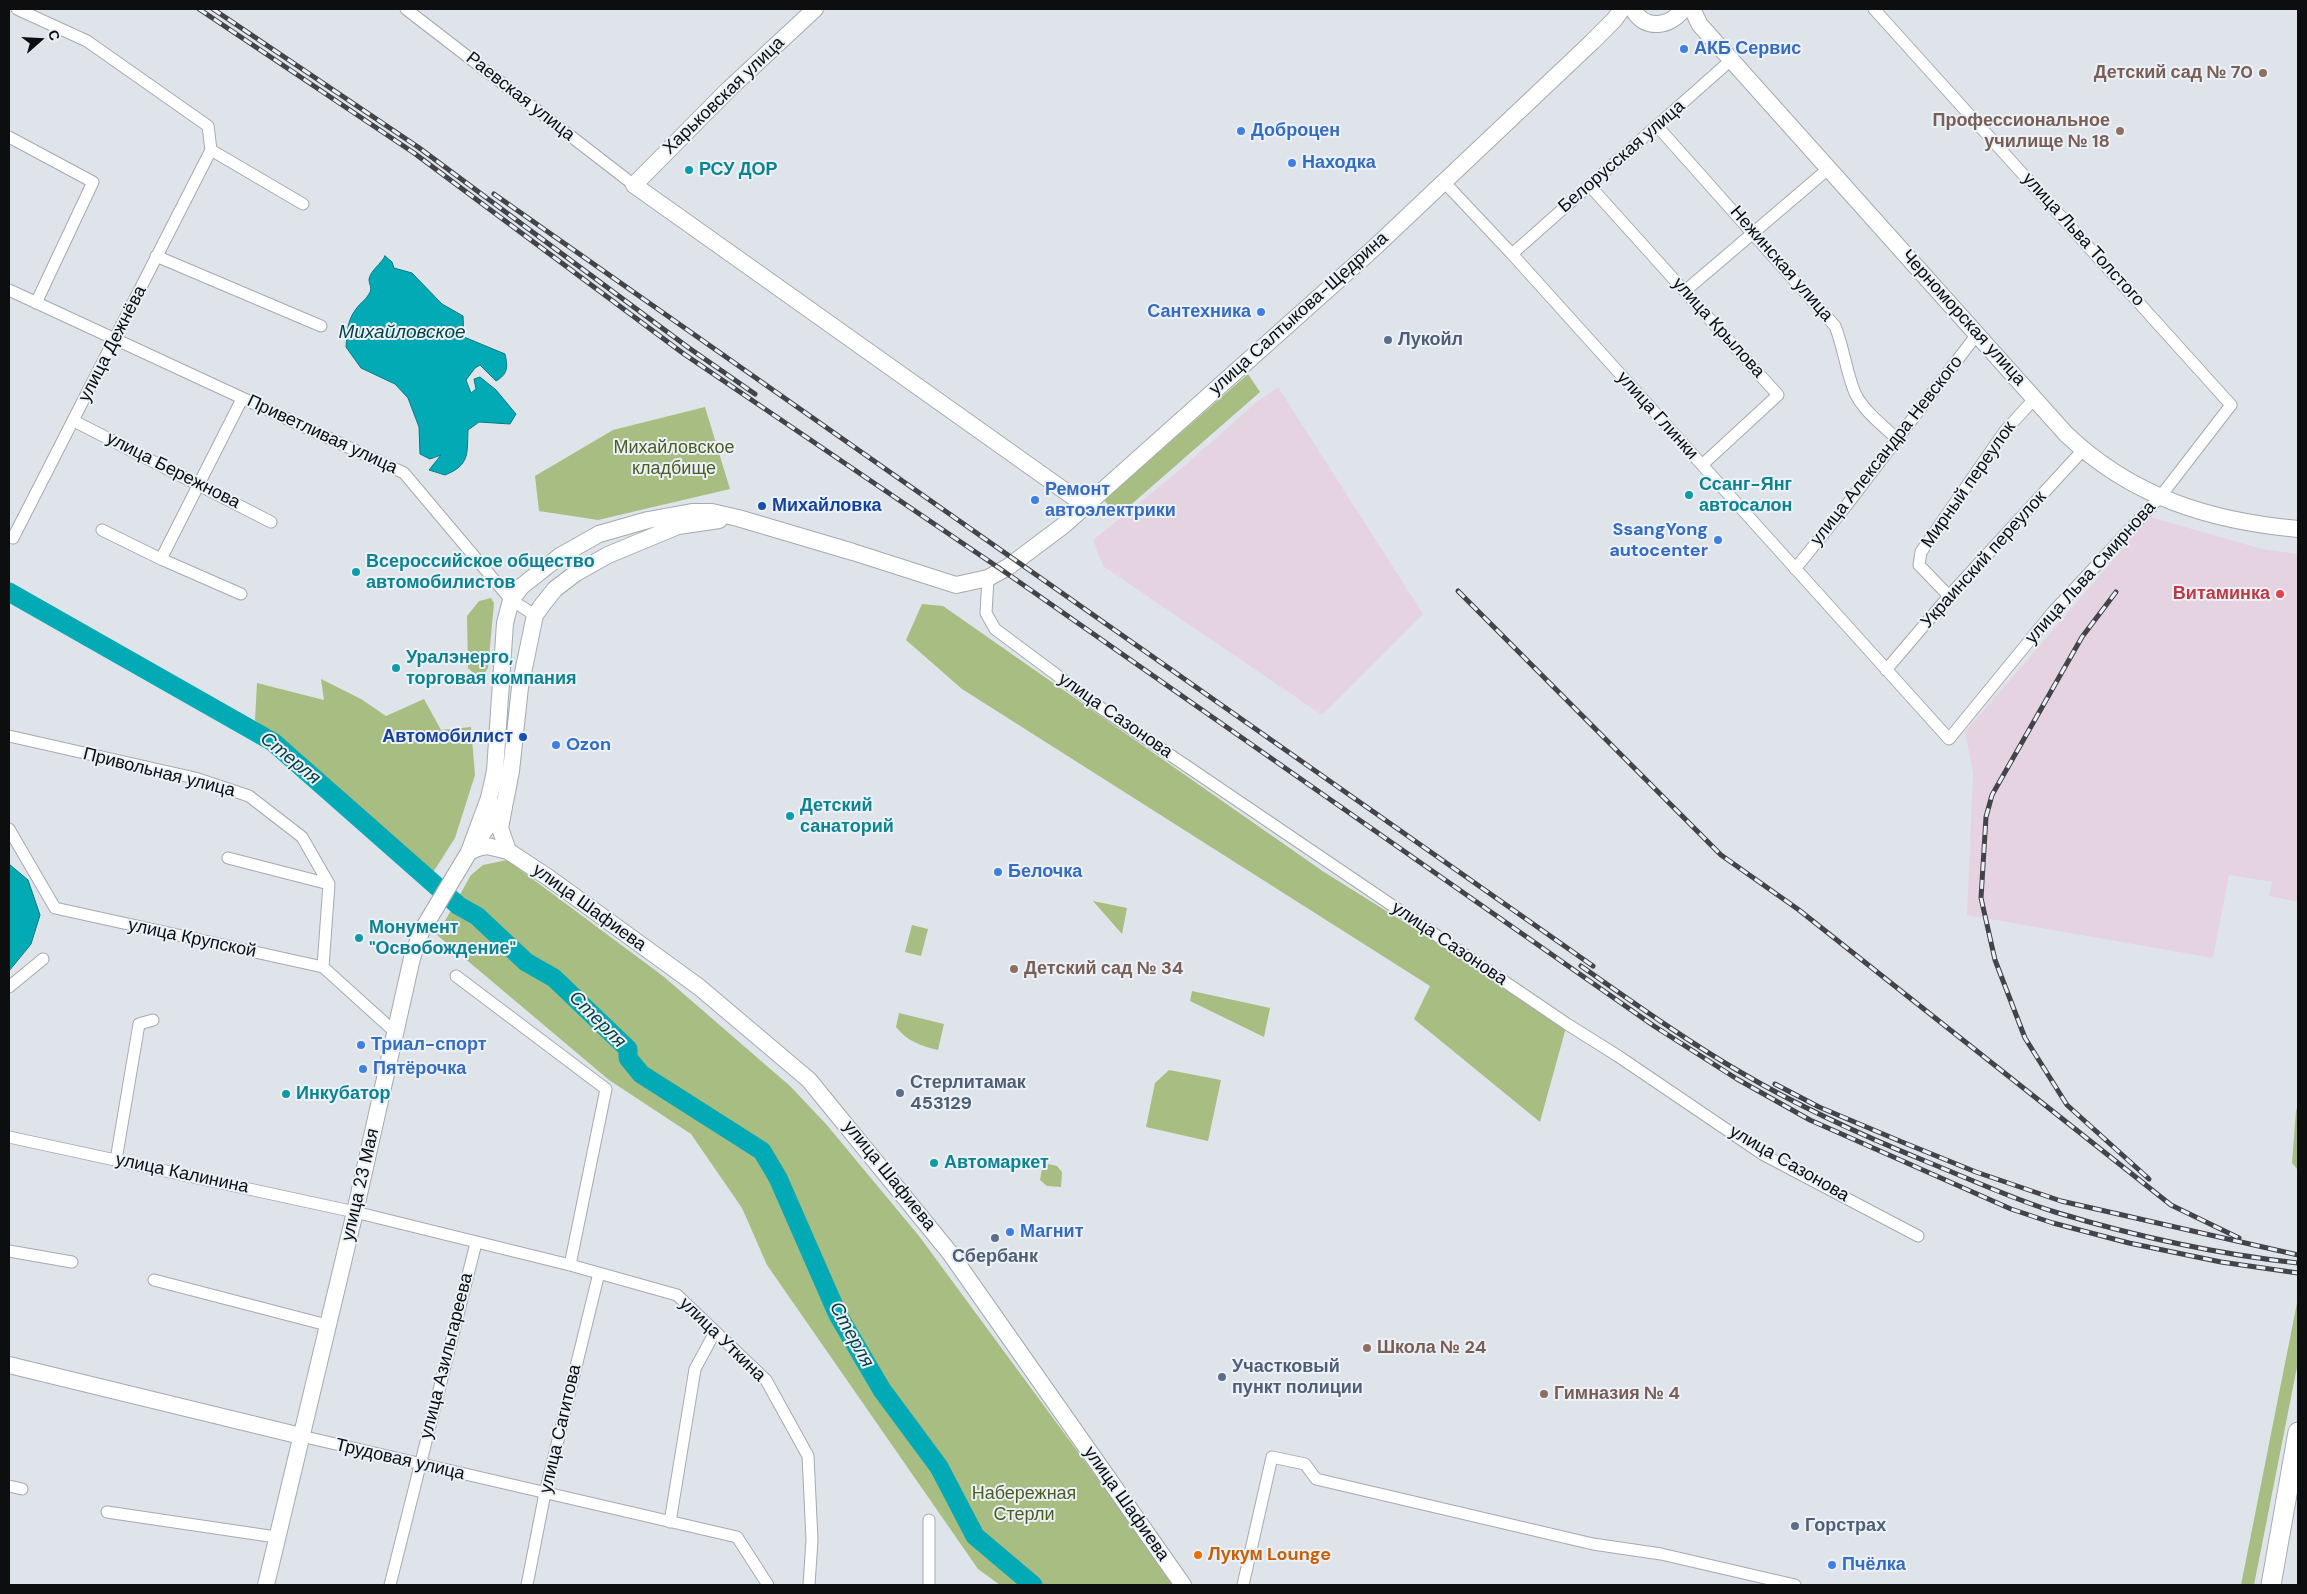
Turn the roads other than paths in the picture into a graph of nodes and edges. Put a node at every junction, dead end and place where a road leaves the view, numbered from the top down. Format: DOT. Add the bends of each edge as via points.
graph roads {
  1 [pos="17,9"];
  2 [pos="406,9"];
  3 [pos="815,9"];
  4 [pos="1683,9"];
  5 [pos="1692,9"];
  6 [pos="1874,9"];
  7 [pos="1637,13"];
  8 [pos="1618,15"];
  9 [pos="1671,21"];
  10 [pos="1700,25"];
  11 [pos="1731,60"];
  12 [pos="1657,126"];
  13 [pos="9,137"];
  14 [pos="211,150"];
  15 [pos="1828,169"];
  16 [pos="1445,183"];
  17 [pos="634,185"];
  18 [pos="1589,185"];
  19 [pos="303,204"];
  20 [pos="1754,232"];
  21 [pos="1512,254"];
  22 [pos="156,256"];
  23 [pos="9,290"];
  24 [pos="1685,291"];
  25 [pos="36,303"];
  26 [pos="321,326"];
  27 [pos="1978,333"];
  28 [pos="116,341"];
  29 [pos="2035,398"];
  30 [pos="242,399"];
  31 [pos="2231,405"];
  32 [pos="74,420"];
  33 [pos="1897,439"];
  34 [pos="2083,450"];
  35 [pos="1702,464"];
  36 [pos="198,484"];
  37 [pos="2160,497"];
  38 [pos="1086,506"];
  39 [pos="738,518"];
  40 [pos="271,522"];
  41 [pos="2298,529"];
  42 [pos="102,530"];
  43 [pos="11,537"];
  44 [pos="160,559"];
  45 [pos="1795,569"];
  46 [pos="988,578"];
  47 [pos="242,594"];
  48 [pos="1949,596"];
  49 [pos="511,600"];
  50 [pos="536,615"];
  51 [pos="1886,670"];
  52 [pos="9,736"];
  53 [pos="1949,739"];
  54 [pos="503,771"];
  55 [pos="504,802"];
  56 [pos="9,830"];
  57 [pos="508,850"];
  58 [pos="470,852"];
  59 [pos="228,858"];
  60 [pos="329,884"];
  61 [pos="43,959"];
  62 [pos="323,968"];
  63 [pos="456,976"];
  64 [pos="9,987"];
  65 [pos="153,1020"];
  66 [pos="396,1033"];
  67 [pos="9,1137"];
  68 [pos="116,1160"];
  69 [pos="356,1212"];
  70 [pos="1918,1236"];
  71 [pos="476,1243"];
  72 [pos="9,1251"];
  73 [pos="72,1262"];
  74 [pos="570,1265"];
  75 [pos="598,1273"];
  76 [pos="154,1280"];
  77 [pos="327,1326"];
  78 [pos="715,1332"];
  79 [pos="9,1365"];
  80 [pos="2298,1432"];
  81 [pos="300,1436"];
  82 [pos="419,1465"];
  83 [pos="9,1486"];
  84 [pos="22,1489"];
  85 [pos="2298,1490"];
  86 [pos="546,1493"];
  87 [pos="107,1512"];
  88 [pos="929,1520"];
  89 [pos="670,1522"];
  90 [pos="276,1537"];
  91 [pos="266,1585"];
  92 [pos="390,1585"];
  93 [pos="528,1585"];
  94 [pos="768,1585"];
  95 [pos="809,1585"];
  96 [pos="928,1585"];
  97 [pos="1183,1585"];
  98 [pos="1243,1585"];
  99 [pos="1795,1585"];
  100 [pos="2271,1585"];
  101 [pos="2280,1585"];
  1 -- 14 [label="street" via="87,41 208,126"];
  2 -- 17 [label="street, Раевская улица"];
  3 -- 17 [label="main road, Харьковская улица" via="729,89"];
  4 -- 9 [label="main road"];
  5 -- 10 [label="main road, Черноморская улица"];
  6 -- 31 [label="street, улица Льва Толстого"];
  7 -- 8 [label="main road, улица Салтыкова-Щедрина"];
  7 -- 9 [label="main road, улица Салтыкова-Щедрина" via="1655,24"];
  8 -- 16 [label="main road, улица Салтыкова-Щедрина"];
  9 -- 10 [label="main road, улица Салтыкова-Щедрина"];
  10 -- 11 [label="main road, Черноморская улица"];
  11 -- 12 [label="street, Белорусская улица"];
  11 -- 15 [label="main road, Черноморская улица"];
  12 -- 18 [label="street, Белорусская улица"];
  12 -- 20 [label="street, Нежинская улица"];
  13 -- 25 [label="street" via="93,182"];
  14 -- 19 [label="street"];
  14 -- 22 [label="street, улица Дежнёва"];
  15 -- 20 [label="street"];
  15 -- 27 [label="main road, Черноморская улица"];
  16 -- 21 [label="street, улица Глинки"];
  16 -- 38 [label="main road, улица Салтыкова-Щедрина"];
  17 -- 38 [label="main road"];
  18 -- 21 [label="street, Белорусская улица"];
  18 -- 24 [label="street, улица Крылова"];
  20 -- 24 [label="street"];
  20 -- 33 [label="street, Нежинская улица" via="1835,326 1862,405"];
  21 -- 35 [label="street, улица Глинки"];
  22 -- 26 [label="street"];
  22 -- 28 [label="street, улица Дежнёва"];
  23 -- 25 [label="street, Приветливая улица"];
  24 -- 35 [label="street, улица Крылова" via="1778,395"];
  25 -- 28 [label="street, Приветливая улица"];
  27 -- 29 [label="main road, Черноморская улица"];
  27 -- 33 [label="street, улица Александра Невского"];
  28 -- 30 [label="street, Приветливая улица"];
  28 -- 32 [label="street, улица Дежнёва"];
  29 -- 34 [label="main road, Черноморская улица"];
  29 -- 48 [label="street, Мирный переулок" via="2005,431 1921,552 1920,565"];
  30 -- 36 [label="street"];
  30 -- 49 [label="street, Приветливая улица" via="404,474"];
  31 -- 37 [label="street, улица Льва Смирнова"];
  32 -- 36 [label="street, улица Бережнова"];
  32 -- 43 [label="street, улица Дежнёва"];
  33 -- 45 [label="street, улица Александра Невского"];
  34 -- 37 [label="main road, Черноморская улица" via="2113,473"];
  34 -- 48 [label="street, Украинский переулок"];
  35 -- 45 [label="street, улица Глинки"];
  36 -- 40 [label="street, улица Бережнова"];
  36 -- 44 [label="street"];
  37 -- 41 [label="main road, Черноморская улица" via="2191,510 2235,521"];
  37 -- 53 [label="street, улица Льва Смирнова" via="2052,613"];
  38 -- 46 [label="main road, улица Салтыкова-Щедрина" via="1064,526"];
  39 -- 46 [label="main road, улица Салтыкова-Щедрина" via="956,585"];
  39 -- 49 [label="main road" via="712,512 692,512 599,534 560,556 522,586"];
  39 -- 50 [label="main road" via="678,526 608,555 555,589"];
  42 -- 44 [label="street"];
  44 -- 47 [label="street"];
  45 -- 51 [label="street, улица Глинки"];
  46 -- 70 [label="street, улица Сазонова" via="986,612 995,629 1126,724 1764,1155"];
  48 -- 51 [label="street, Украинский переулок"];
  49 -- 50 [label="street, Приветливая улица"];
  49 -- 54 [label="main road" via="503,647"];
  50 -- 54 [label="main road"];
  51 -- 53 [label="street, улица Глинки"];
  52 -- 60 [label="street, Привольная улица" via="195,778 249,796 302,837"];
  54 -- 55 [label="main road"];
  54 -- 58 [label="main road" via="489,798"];
  55 -- 57 [label="main road" via="500,828"];
  55 -- 58 [label="main road"];
  56 -- 62 [label="street, улица Крупской" via="55,908"];
  57 -- 58 [label="main road" via="487,846"];
  57 -- 97 [label="main road, улица Шафиева" via="699,987 810,1080 950,1253"];
  58 -- 66 [label="main road, улица 23 Мая" via="421,932"];
  59 -- 60 [label="street"];
  60 -- 62 [label="street"];
  61 -- 64 [label="street"];
  62 -- 66 [label="street, улица Крупской"];
  63 -- 74 [label="street" via="606,1088"];
  65 -- 68 [label="street" via="139,1024"];
  66 -- 69 [label="main road, улица 23 Мая"];
  67 -- 68 [label="street, улица Калинина"];
  68 -- 69 [label="street, улица Калинина"];
  69 -- 71 [label="street, улица Уткина"];
  69 -- 77 [label="main road, улица 23 Мая"];
  71 -- 74 [label="street, улица Уткина"];
  71 -- 82 [label="street, улица Азильгареева"];
  72 -- 73 [label="street"];
  74 -- 75 [label="street, улица Уткина"];
  75 -- 78 [label="street, улица Уткина" via="677,1295"];
  75 -- 86 [label="street, улица Сагитова"];
  76 -- 77 [label="street"];
  77 -- 81 [label="main road, улица 23 Мая"];
  78 -- 89 [label="street" via="695,1369"];
  78 -- 95 [label="street, улица Уткина" via="766,1380 808,1456 812,1540"];
  79 -- 81 [label="main road, Трудовая улица"];
  80 -- 100 [label="main road"];
  81 -- 82 [label="street, Трудовая улица"];
  81 -- 90 [label="main road, улица 23 Мая"];
  82 -- 86 [label="street, Трудовая улица"];
  82 -- 92 [label="street, улица Азильгареева"];
  83 -- 84 [label="street"];
  85 -- 101 [label="main road"];
  86 -- 89 [label="street, Трудовая улица"];
  86 -- 93 [label="street, улица Сагитова"];
  87 -- 90 [label="street"];
  88 -- 96 [label="street"];
  89 -- 94 [label="street, Трудовая улица" via="737,1537"];
  90 -- 91 [label="main road, улица 23 Мая"];
  98 -- 99 [label="street" via="1272,1457 1305,1464 1316,1479 1593,1544 1661,1554"];
}
